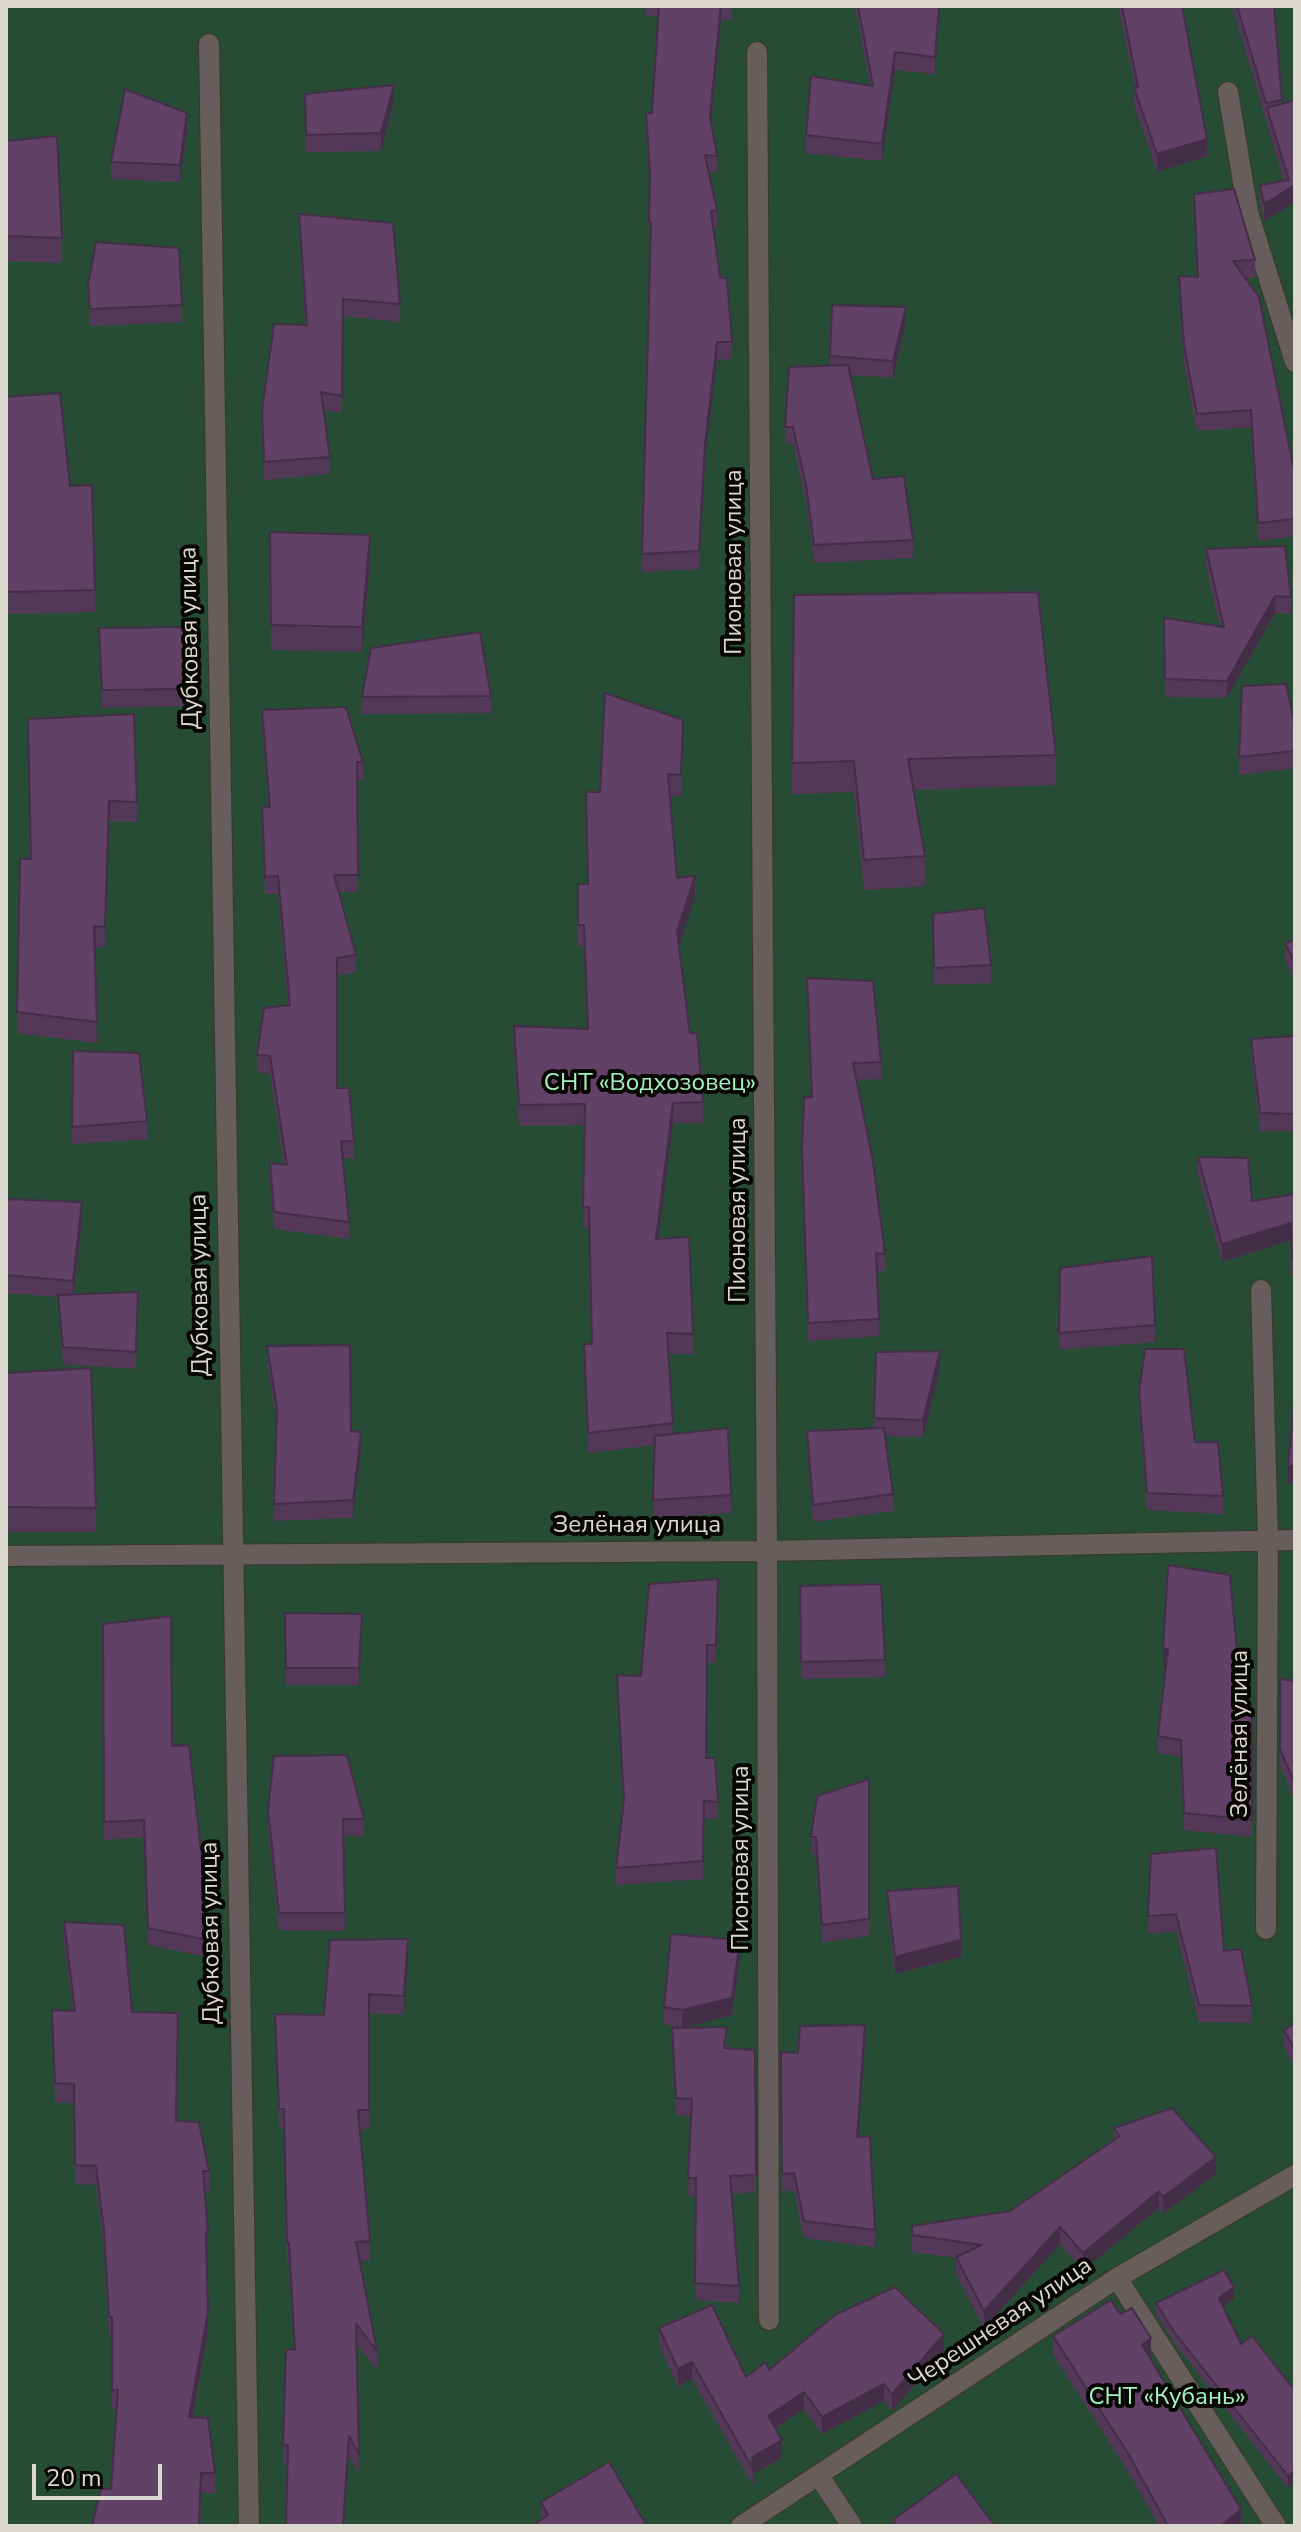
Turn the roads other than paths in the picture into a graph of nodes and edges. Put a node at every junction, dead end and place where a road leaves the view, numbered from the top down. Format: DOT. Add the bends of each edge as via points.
graph roads {
  1 [pos="209,44"];
  2 [pos="757,52"];
  3 [pos="1228,92"];
  4 [pos="1295,362"];
  5 [pos="1261,1290"];
  6 [pos="1268,1540"];
  7 [pos="1295,1540"];
  8 [pos="767,1551"];
  9 [pos="231,1554"];
  10 [pos="6,1556"];
  11 [pos="1266,1929"];
  12 [pos="1295,2175"];
  13 [pos="1117,2278"];
  14 [pos="769,2320"];
  15 [pos="819,2476"];
  16 [pos="249,2526"];
  17 [pos="741,2526"];
  18 [pos="852,2526"];
  19 [pos="1276,2526"];
  1 -- 9 [label="street, Дубковая улица"];
  2 -- 8 [label="street, Пионовая улица"];
  3 -- 4 [label="street" via="1248,212"];
  5 -- 6 [label="street, Зелёная улица"];
  6 -- 7 [label="street, Зелёная улица"];
  6 -- 8 [label="street, Зелёная улица"];
  6 -- 11 [label="street, Зелёная улица"];
  8 -- 9 [label="street, Зелёная улица"];
  8 -- 14 [label="street, Пионовая улица"];
  9 -- 10 [label="street, Зелёная улица"];
  9 -- 16 [label="street, Дубковая улица"];
  12 -- 13 [label="street, Черешневая улица"];
  13 -- 15 [label="street, Черешневая улица"];
  13 -- 19 [label="street"];
  15 -- 17 [label="street, Черешневая улица"];
  15 -- 18 [label="street"];
}
